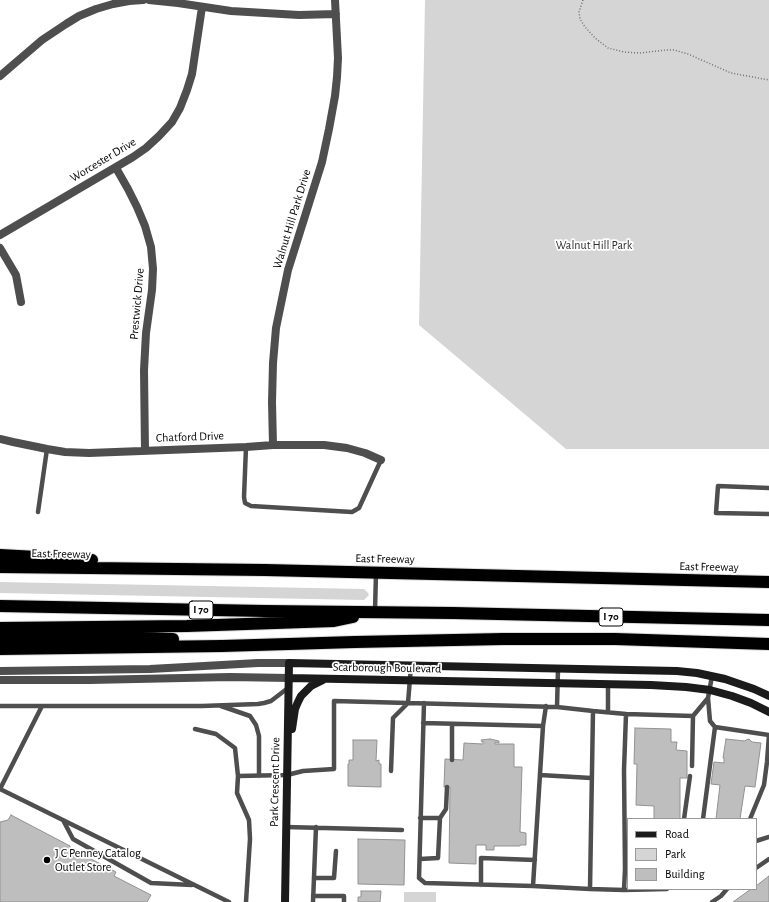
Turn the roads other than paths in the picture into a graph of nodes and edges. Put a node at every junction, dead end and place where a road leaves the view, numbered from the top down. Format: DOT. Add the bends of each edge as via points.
graph roads {
  1 [pos="143,0"];
  2 [pos="149,0"];
  3 [pos="335,0"];
  4 [pos="202,3"];
  5 [pos="336,14"];
  6 [pos="0,76"];
  7 [pos="116,168"];
  8 [pos="0,235"];
  9 [pos="0,248"];
  10 [pos="21,302"];
  11 [pos="0,438"];
  12 [pos="273,446"];
  13 [pos="246,447"];
  14 [pos="47,450"];
  15 [pos="145,451"];
  16 [pos="381,460"];
  17 [pos="769,488"];
  18 [pos="38,512"];
  19 [pos="769,514"];
  20 [pos="0,555"];
  21 [pos="0,567"];
  22 [pos="265,570"];
  23 [pos="376,573"];
  24 [pos="769,582"];
  25 [pos="0,606"];
  26 [pos="375,613"];
  27 [pos="769,620"];
  28 [pos="0,628"];
  29 [pos="0,639"];
  30 [pos="319,643"];
  31 [pos="769,644"];
  32 [pos="0,650"];
  33 [pos="289,663"];
  34 [pos="411,666"];
  35 [pos="558,669"];
  36 [pos="0,671"];
  37 [pos="712,676"];
  38 [pos="289,678"];
  39 [pos="328,679"];
  40 [pos="0,680"];
  41 [pos="410,680"];
  42 [pos="557,683"];
  43 [pos="608,684"];
  44 [pos="288,688"];
  45 [pos="709,694"];
  46 [pos="769,696"];
  47 [pos="408,703"];
  48 [pos="424,703"];
  49 [pos="218,705"];
  50 [pos="0,706"];
  51 [pos="42,706"];
  52 [pos="546,706"];
  53 [pos="556,707"];
  54 [pos="593,711"];
  55 [pos="608,712"];
  56 [pos="769,712"];
  57 [pos="626,714"];
  58 [pos="693,716"];
  59 [pos="423,723"];
  60 [pos="452,724"];
  61 [pos="543,726"];
  62 [pos="715,727"];
  63 [pos="195,729"];
  64 [pos="769,735"];
  65 [pos="288,754"];
  66 [pos="452,760"];
  67 [pos="692,766"];
  68 [pos="391,771"];
  69 [pos="287,775"];
  70 [pos="238,776"];
  71 [pos="259,776"];
  72 [pos="540,776"];
  73 [pos="690,776"];
  74 [pos="591,778"];
  75 [pos="448,787"];
  76 [pos="0,789"];
  77 [pos="420,818"];
  78 [pos="440,818"];
  79 [pos="684,818"];
  80 [pos="703,818"];
  81 [pos="750,818"];
  82 [pos="64,820"];
  83 [pos="286,827"];
  84 [pos="316,827"];
  85 [pos="402,830"];
  86 [pos="769,837"];
  87 [pos="757,841"];
  88 [pos="336,851"];
  89 [pos="420,859"];
  90 [pos="769,859"];
  91 [pos="535,860"];
  92 [pos="757,867"];
  93 [pos="626,868"];
  94 [pos="314,878"];
  95 [pos="194,885"];
  96 [pos="481,885"];
  97 [pos="533,886"];
  98 [pos="590,889"];
  99 [pos="624,890"];
  100 [pos="627,890"];
  101 [pos="726,890"];
  102 [pos="313,896"];
  103 [pos="230,902"];
  104 [pos="246,902"];
  105 [pos="284,902"];
  106 [pos="313,902"];
  107 [pos="344,902"];
  108 [pos="712,902"];
  1 -- 6 [label="street" via="113,4 79,16 42,40"];
  2 -- 4 [label="street"];
  3 -- 5 [label="street, Walnut Hill Park Drive"];
  4 -- 5 [label="street" via="231,11 299,15"];
  4 -- 7 [label="street, Worcester Drive" via="192,74 180,108 159,136"];
  5 -- 12 [label="street, Walnut Hill Park Drive" via="337,77 329,129 322,162 288,270 276,328 272,402"];
  7 -- 8 [label="street, Worcester Drive"];
  7 -- 15 [label="street, Prestwick Drive" via="137,207 151,247 152,290 144,370"];
  9 -- 10 [label="street" via="16,275"];
  11 -- 14 [label="street, Chatford Drive"];
  12 -- 13 [label="street, Chatford Drive"];
  12 -- 16 [label="street, Chatford Drive" via="316,445 347,448"];
  13 -- 15 [label="street, Chatford Drive"];
  13 -- 16 [label="lane" via="244,497 245,503 251,506 352,512 359,508"];
  14 -- 15 [label="street, Chatford Drive" via="89,453"];
  14 -- 18 [label="lane"];
  17 -- 19 [label="lane" via="718,486 716,513"];
  20 -- 22 [label="highway"];
  21 -- 22 [label="highway, East Freeway"];
  22 -- 23 [label="highway, East Freeway"];
  23 -- 24 [label="highway, East Freeway"];
  23 -- 26 [label="lane"];
  25 -- 26 [label="highway, I 70"];
  26 -- 27 [label="highway, I 70"];
  26 -- 28 [label="highway" via="334,621"];
  29 -- 30 [label="highway" via="98,637"];
  30 -- 31 [label="highway" via="615,639"];
  30 -- 32 [label="highway"];
  33 -- 34 [label="street, Scarborough Boulevard"];
  33 -- 36 [label="street, Scarborough Boulevard" via="150,669"];
  33 -- 38 [label="street, Park Crescent Drive"];
  34 -- 35 [label="street, Scarborough Boulevard"];
  34 -- 41 [label="lane"];
  35 -- 37 [label="street, Scarborough Boulevard" via="677,671"];
  35 -- 42 [label="lane"];
  37 -- 45 [label="lane"];
  37 -- 46 [label="street, Scarborough Boulevard" via="744,685"];
  38 -- 39 [label="street, Scarborough Boulevard"];
  38 -- 40 [label="street, Scarborough Boulevard"];
  38 -- 44 [label="street, Park Crescent Drive"];
  39 -- 41 [label="street, Scarborough Boulevard"];
  39 -- 65 [label="street" via="311,686 298,702"];
  41 -- 42 [label="street, Scarborough Boulevard"];
  41 -- 47 [label="lane"];
  42 -- 43 [label="street, Scarborough Boulevard"];
  42 -- 53 [label="lane"];
  43 -- 45 [label="street, Scarborough Boulevard" via="691,687"];
  43 -- 55 [label="lane"];
  44 -- 49 [label="lane" via="264,703"];
  44 -- 65 [label="street, Park Crescent Drive"];
  45 -- 56 [label="street, Scarborough Boulevard" via="732,696"];
  45 -- 58 [label="lane"];
  45 -- 62 [label="lane" via="710,721"];
  47 -- 48 [label="lane"];
  47 -- 68 [label="lane" via="393,718"];
  47 -- 69 [label="lane" via="334,701 334,769"];
  48 -- 52 [label="lane"];
  48 -- 59 [label="lane"];
  49 -- 51 [label="lane"];
  49 -- 71 [label="lane" via="250,716 256,725 259,736"];
  50 -- 51 [label="lane"];
  51 -- 76 [label="lane"];
  52 -- 53 [label="lane"];
  52 -- 61 [label="lane"];
  53 -- 54 [label="lane"];
  54 -- 55 [label="lane"];
  54 -- 74 [label="lane"];
  55 -- 57 [label="lane"];
  57 -- 58 [label="lane"];
  57 -- 93 [label="lane"];
  58 -- 67 [label="lane"];
  59 -- 60 [label="lane"];
  59 -- 77 [label="lane"];
  60 -- 61 [label="lane"];
  60 -- 66 [label="lane"];
  61 -- 72 [label="lane"];
  62 -- 64 [label="lane"];
  62 -- 80 [label="lane"];
  63 -- 70 [label="lane" via="216,734 235,748"];
  64 -- 81 [label="lane" via="764,785"];
  65 -- 69 [label="street, Park Crescent Drive"];
  69 -- 71 [label="lane"];
  69 -- 83 [label="street, Park Crescent Drive"];
  70 -- 71 [label="lane"];
  70 -- 104 [label="lane" via="237,793 249,820"];
  72 -- 74 [label="lane"];
  72 -- 91 [label="lane"];
  73 -- 79 [label="lane"];
  74 -- 98 [label="lane"];
  75 -- 78 [label="lane" via="446,809"];
  76 -- 82 [label="lane"];
  77 -- 78 [label="lane"];
  77 -- 89 [label="lane"];
  78 -- 89 [label="lane" via="438,858"];
  82 -- 95 [label="lane"];
  82 -- 95 [label="lane" via="72,839 151,883"];
  83 -- 84 [label="lane"];
  83 -- 105 [label="street, Park Crescent Drive"];
  84 -- 85 [label="lane"];
  84 -- 94 [label="lane"];
  86 -- 87 [label="lane"];
  88 -- 94 [label="lane" via="334,878"];
  89 -- 96 [label="lane" via="419,878 425,883"];
  90 -- 92 [label="lane"];
  91 -- 96 [label="lane" via="481,858"];
  91 -- 97 [label="lane"];
  93 -- 99 [label="lane"];
  94 -- 102 [label="lane"];
  95 -- 103 [label="lane"];
  96 -- 97 [label="lane"];
  97 -- 98 [label="lane"];
  98 -- 99 [label="lane"];
  99 -- 100 [label="lane"];
  101 -- 108 [label="lane"];
  102 -- 106 [label="lane"];
  102 -- 107 [label="lane" via="344,896"];
}
